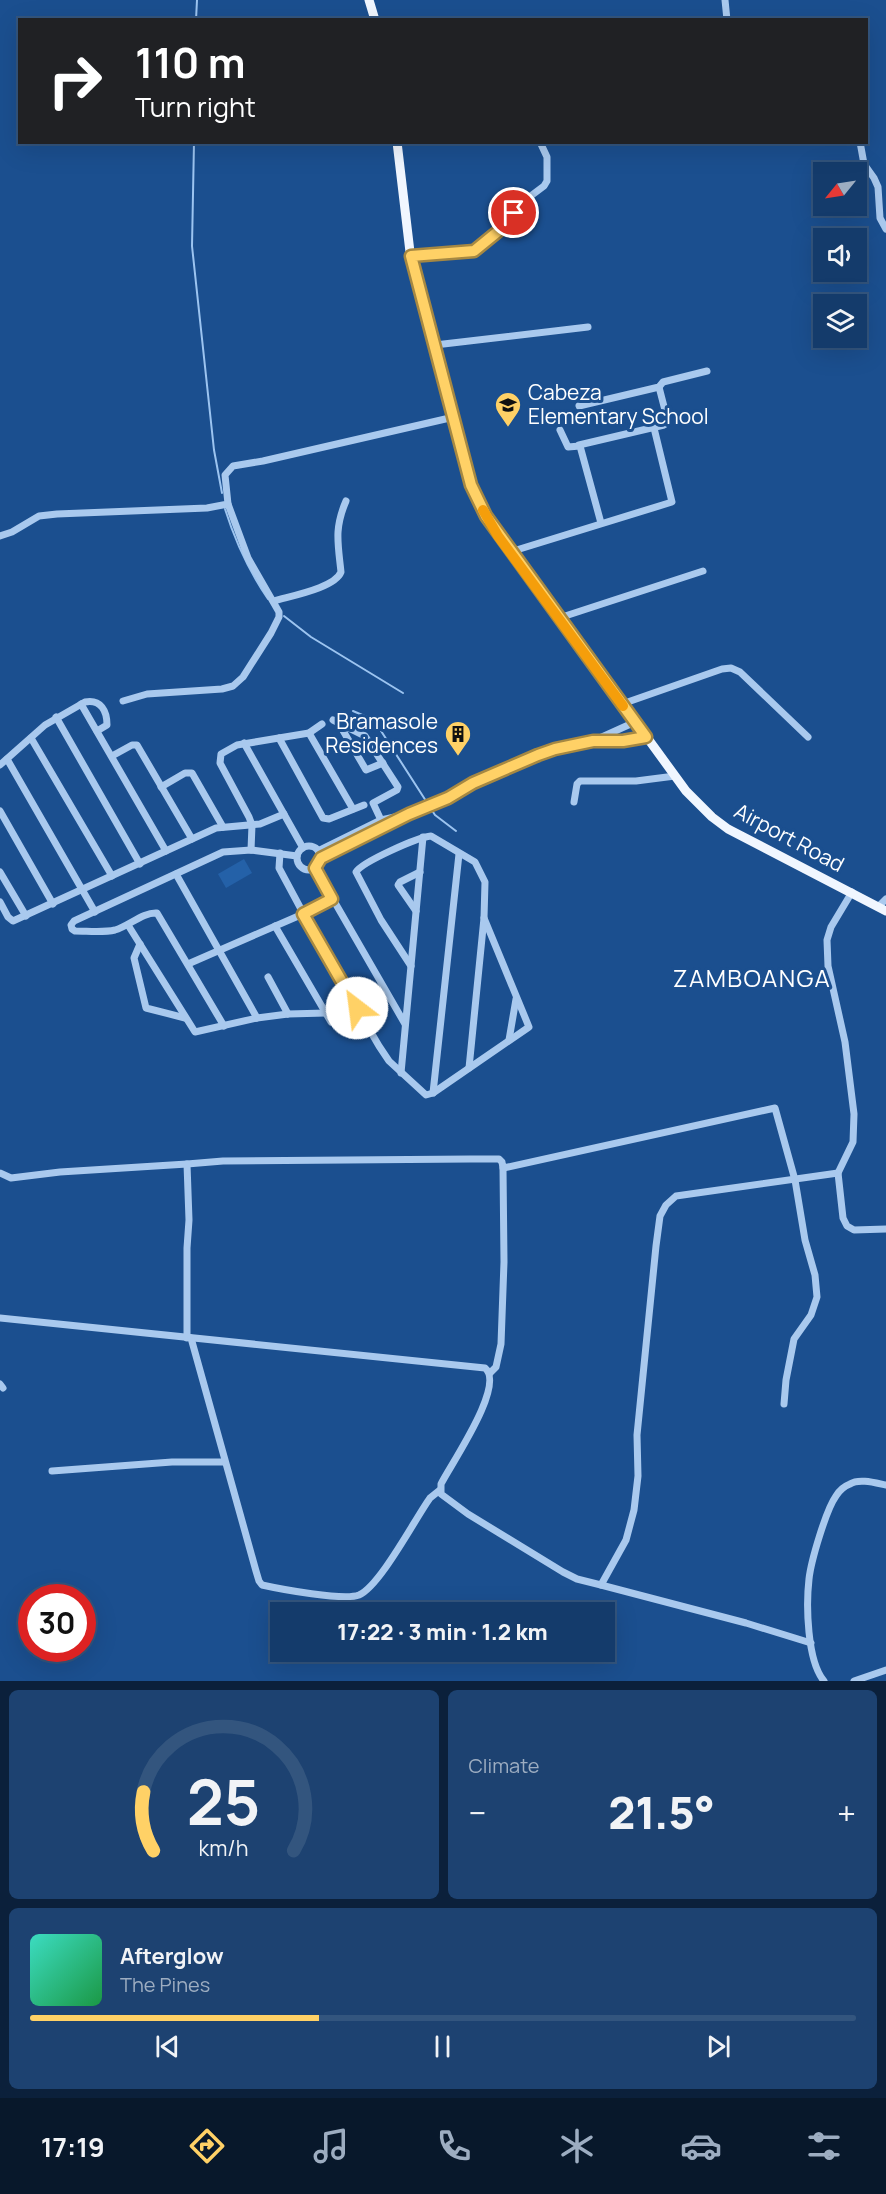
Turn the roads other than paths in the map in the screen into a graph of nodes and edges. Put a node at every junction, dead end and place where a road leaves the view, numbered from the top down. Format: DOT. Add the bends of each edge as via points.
graph roads {
  1 [pos="369,0"];
  2 [pos="725,0"];
  3 [pos="374,18"];
  4 [pos="727,18"];
  5 [pos="397,144"];
  6 [pos="541,144"];
  7 [pos="860,144"];
  8 [pos="886,229"];
  9 [pos="411,256"];
  10 [pos="588,327"];
  11 [pos="435,345"];
  12 [pos="707,371"];
  13 [pos="659,387"];
  14 [pos="579,406"];
  15 [pos="454,417"];
  16 [pos="654,428"];
  17 [pos="560,430"];
  18 [pos="579,445"];
  19 [pos="346,501"];
  20 [pos="228,504"];
  21 [pos="601,523"];
  22 [pos="0,536"];
  23 [pos="510,552"];
  24 [pos="703,571"];
  25 [pos="274,601"];
  26 [pos="559,618"];
  27 [pos="123,701"];
  28 [pos="81,704"];
  29 [pos="622,704"];
  30 [pos="56,717"];
  31 [pos="635,722"];
  32 [pos="322,724"];
  33 [pos="97,731"];
  34 [pos="309,733"];
  35 [pos="646,737"];
  36 [pos="808,737"];
  37 [pos="31,738"];
  38 [pos="279,738"];
  39 [pos="593,741"];
  40 [pos="244,743"];
  41 [pos="112,756"];
  42 [pos="7,759"];
  43 [pos="383,763"];
  44 [pos="0,765"];
  45 [pos="675,776"];
  46 [pos="162,787"];
  47 [pos="574,802"];
  48 [pos="364,805"];
  49 [pos="353,809"];
  50 [pos="0,811"];
  51 [pos="284,814"];
  52 [pos="409,814"];
  53 [pos="381,820"];
  54 [pos="252,825"];
  55 [pos="223,827"];
  56 [pos="423,837"];
  57 [pos="352,838"];
  58 [pos="192,839"];
  59 [pos="303,848"];
  60 [pos="251,850"];
  61 [pos="166,851"];
  62 [pos="280,853"];
  63 [pos="459,854"];
  64 [pos="320,855"];
  65 [pos="297,856"];
  66 [pos="140,864"];
  67 [pos="315,868"];
  68 [pos="0,872"];
  69 [pos="420,872"];
  70 [pos="176,874"];
  71 [pos="112,876"];
  72 [pos="3,883"];
  73 [pos="82,890"];
  74 [pos="852,892"];
  75 [pos="332,899"];
  76 [pos="886,899"];
  77 [pos="0,902"];
  78 [pos="53,904"];
  79 [pos="882,909"];
  80 [pos="416,911"];
  81 [pos="95,912"];
  82 [pos="303,914"];
  83 [pos="26,916"];
  84 [pos="484,918"];
  85 [pos="128,925"];
  86 [pos="275,926"];
  87 [pos="140,944"];
  88 [pos="219,950"];
  89 [pos="188,964"];
  90 [pos="411,966"];
  91 [pos="268,977"];
  92 [pos="516,997"];
  93 [pos="326,1013"];
  94 [pos="288,1014"];
  95 [pos="185,1018"];
  96 [pos="257,1018"];
  97 [pos="331,1022"];
  98 [pos="405,1024"];
  99 [pos="224,1026"];
  100 [pos="509,1040"];
  101 [pos="469,1068"];
  102 [pos="401,1072"];
  103 [pos="433,1093"];
  104 [pos="187,1164"];
  105 [pos="503,1168"];
  106 [pos="0,1173"];
  107 [pos="838,1173"];
  108 [pos="795,1180"];
  109 [pos="886,1229"];
  110 [pos="0,1318"];
  111 [pos="189,1338"];
  112 [pos="490,1373"];
  113 [pos="784,1404"];
  114 [pos="224,1462"];
  115 [pos="52,1471"];
  116 [pos="886,1485"];
  117 [pos="440,1490"];
  118 [pos="602,1585"];
  119 [pos="811,1643"];
  120 [pos="886,1670"];
  121 [pos="824,1681"];
  122 [pos="855,1681"];
  1 -- 3 [label="main road"];
  2 -- 4 [label="street"];
  5 -- 9 [label="main road, Airport Road"];
  6 -- 9 [label="street" via="547,157 547,181 519,204 507,224 485,243 469,252"];
  7 -- 8 [label="street" via="864,164 878,187 880,218"];
  9 -- 11 [label="main road, Airport Road"];
  10 -- 11 [label="street"];
  11 -- 15 [label="main road, Airport Road"];
  12 -- 13 [label="street" via="663,382"];
  13 -- 14 [label="street"];
  13 -- 16 [label="street" via="668,422"];
  15 -- 20 [label="street" via="233,466 225,475"];
  15 -- 23 [label="main road, Airport Road" via="471,485"];
  16 -- 18 [label="street"];
  16 -- 21 [label="street" via="672,502"];
  17 -- 18 [label="street" via="568,447"];
  18 -- 21 [label="street"];
  19 -- 25 [label="street" via="336,536 339,576 325,585"];
  20 -- 22 [label="street" via="39,516"];
  20 -- 25 [label="street" via="248,558"];
  21 -- 23 [label="street"];
  23 -- 26 [label="main road, Airport Road"];
  24 -- 26 [label="street"];
  25 -- 27 [label="street" via="279,612 277,622 233,686 147,694"];
  26 -- 29 [label="main road, Airport Road"];
  28 -- 30 [label="street"];
  28 -- 33 [label="street"];
  28 -- 33 [label="street" via="92,701 104,708 107,723"];
  29 -- 31 [label="main road, Airport Road"];
  29 -- 36 [label="street" via="731,668 740,672"];
  30 -- 37 [label="street"];
  30 -- 66 [label="street"];
  31 -- 35 [label="main road, Airport Road"];
  31 -- 39 [label="street"];
  32 -- 34 [label="street"];
  33 -- 41 [label="street"];
  34 -- 38 [label="street"];
  34 -- 49 [label="street"];
  35 -- 39 [label="street"];
  35 -- 45 [label="main road, Airport Road"];
  37 -- 42 [label="street"];
  37 -- 71 [label="street"];
  38 -- 40 [label="street"];
  38 -- 49 [label="street" via="323,818"];
  39 -- 52 [label="street" via="528,759"];
  40 -- 51 [label="street"];
  40 -- 54 [label="street" via="221,754 219,759"];
  41 -- 46 [label="street" via="137,745"];
  41 -- 61 [label="street"];
  42 -- 44 [label="street"];
  42 -- 73 [label="street"];
  43 -- 43 [label="street" via="366,770 335,721 365,736"];
  43 -- 53 [label="street" via="398,789 374,803"];
  45 -- 47 [label="street" via="580,781"];
  45 -- 74 [label="main road, Airport Road" via="698,804 728,829"];
  46 -- 55 [label="street" via="192,772"];
  46 -- 58 [label="street"];
  48 -- 49 [label="street"];
  50 -- 78 [label="street"];
  51 -- 54 [label="street"];
  51 -- 59 [label="street"];
  52 -- 53 [label="street"];
  52 -- 57 [label="street"];
  53 -- 57 [label="street"];
  54 -- 55 [label="street"];
  54 -- 60 [label="street"];
  55 -- 58 [label="street"];
  56 -- 63 [label="street" via="434,837"];
  56 -- 69 [label="street"];
  56 -- 90 [label="street" via="356,872"];
  57 -- 64 [label="street"];
  58 -- 61 [label="street"];
  59 -- 64 [label="street" via="313,847"];
  59 -- 65 [label="street"];
  60 -- 62 [label="street"];
  60 -- 70 [label="street" via="223,852"];
  61 -- 66 [label="street"];
  62 -- 65 [label="street"];
  62 -- 82 [label="street" via="279,868"];
  63 -- 84 [label="street" via="475,862 484,876"];
  63 -- 103 [label="street"];
  64 -- 67 [label="street"];
  65 -- 67 [label="street" via="302,868"];
  66 -- 71 [label="street"];
  67 -- 75 [label="street"];
  68 -- 72 [label="street"];
  69 -- 80 [label="street"];
  69 -- 80 [label="street" via="398,885"];
  70 -- 81 [label="street"];
  70 -- 88 [label="street"];
  71 -- 73 [label="street"];
  72 -- 83 [label="street"];
  73 -- 78 [label="street"];
  73 -- 81 [label="street"];
  74 -- 79 [label="main road, Airport Road"];
  74 -- 107 [label="street" via="831,927 826,948 845,1042 854,1114 853,1142"];
  75 -- 82 [label="street"];
  75 -- 98 [label="street"];
  76 -- 79 [label="street"];
  77 -- 83 [label="street" via="12,921"];
  78 -- 83 [label="street"];
  80 -- 90 [label="street"];
  81 -- 85 [label="street" via="74,921 72,929 106,932"];
  82 -- 86 [label="street"];
  82 -- 102 [label="street" via="379,1046"];
  84 -- 92 [label="street"];
  84 -- 101 [label="street"];
  85 -- 87 [label="street"];
  85 -- 89 [label="street" via="157,913"];
  86 -- 88 [label="street"];
  86 -- 93 [label="street"];
  87 -- 95 [label="street"];
  87 -- 95 [label="street" via="134,957 145,1007"];
  88 -- 89 [label="street"];
  88 -- 96 [label="street"];
  89 -- 99 [label="street"];
  90 -- 98 [label="street"];
  91 -- 94 [label="street"];
  92 -- 100 [label="street"];
  92 -- 100 [label="street" via="529,1027"];
  93 -- 94 [label="street"];
  93 -- 97 [label="street"];
  94 -- 96 [label="street"];
  95 -- 99 [label="street" via="195,1032"];
  96 -- 99 [label="street"];
  98 -- 102 [label="street"];
  100 -- 101 [label="street"];
  101 -- 103 [label="street"];
  102 -- 103 [label="street" via="426,1095"];
  104 -- 105 [label="street" via="470,1159 500,1160"];
  104 -- 106 [label="street" via="11,1178"];
  104 -- 111 [label="street"];
  105 -- 108 [label="street" via="772,1108 777,1110"];
  105 -- 112 [label="street" via="501,1344 496,1367"];
  107 -- 108 [label="street"];
  107 -- 109 [label="street" via="847,1226 854,1230"];
  108 -- 113 [label="street" via="817,1297 812,1315 794,1339"];
  108 -- 118 [label="street" via="676,1196 660,1216 648,1304 636,1450 636,1500 626,1540"];
  110 -- 111 [label="street"];
  111 -- 112 [label="street" via="482,1367"];
  111 -- 114 [label="street"];
  112 -- 117 [label="street" via="479,1414"];
  114 -- 115 [label="street"];
  114 -- 117 [label="street" via="259,1581 262,1585 291,1590 353,1596 369,1589 430,1498"];
  116 -- 119 [label="street" via="855,1482 833,1501 809,1579"];
  117 -- 118 [label="street" via="468,1514 563,1572"];
  118 -- 119 [label="street"];
  119 -- 121 [label="street" via="814,1665"];
  120 -- 122 [label="street"];
}
